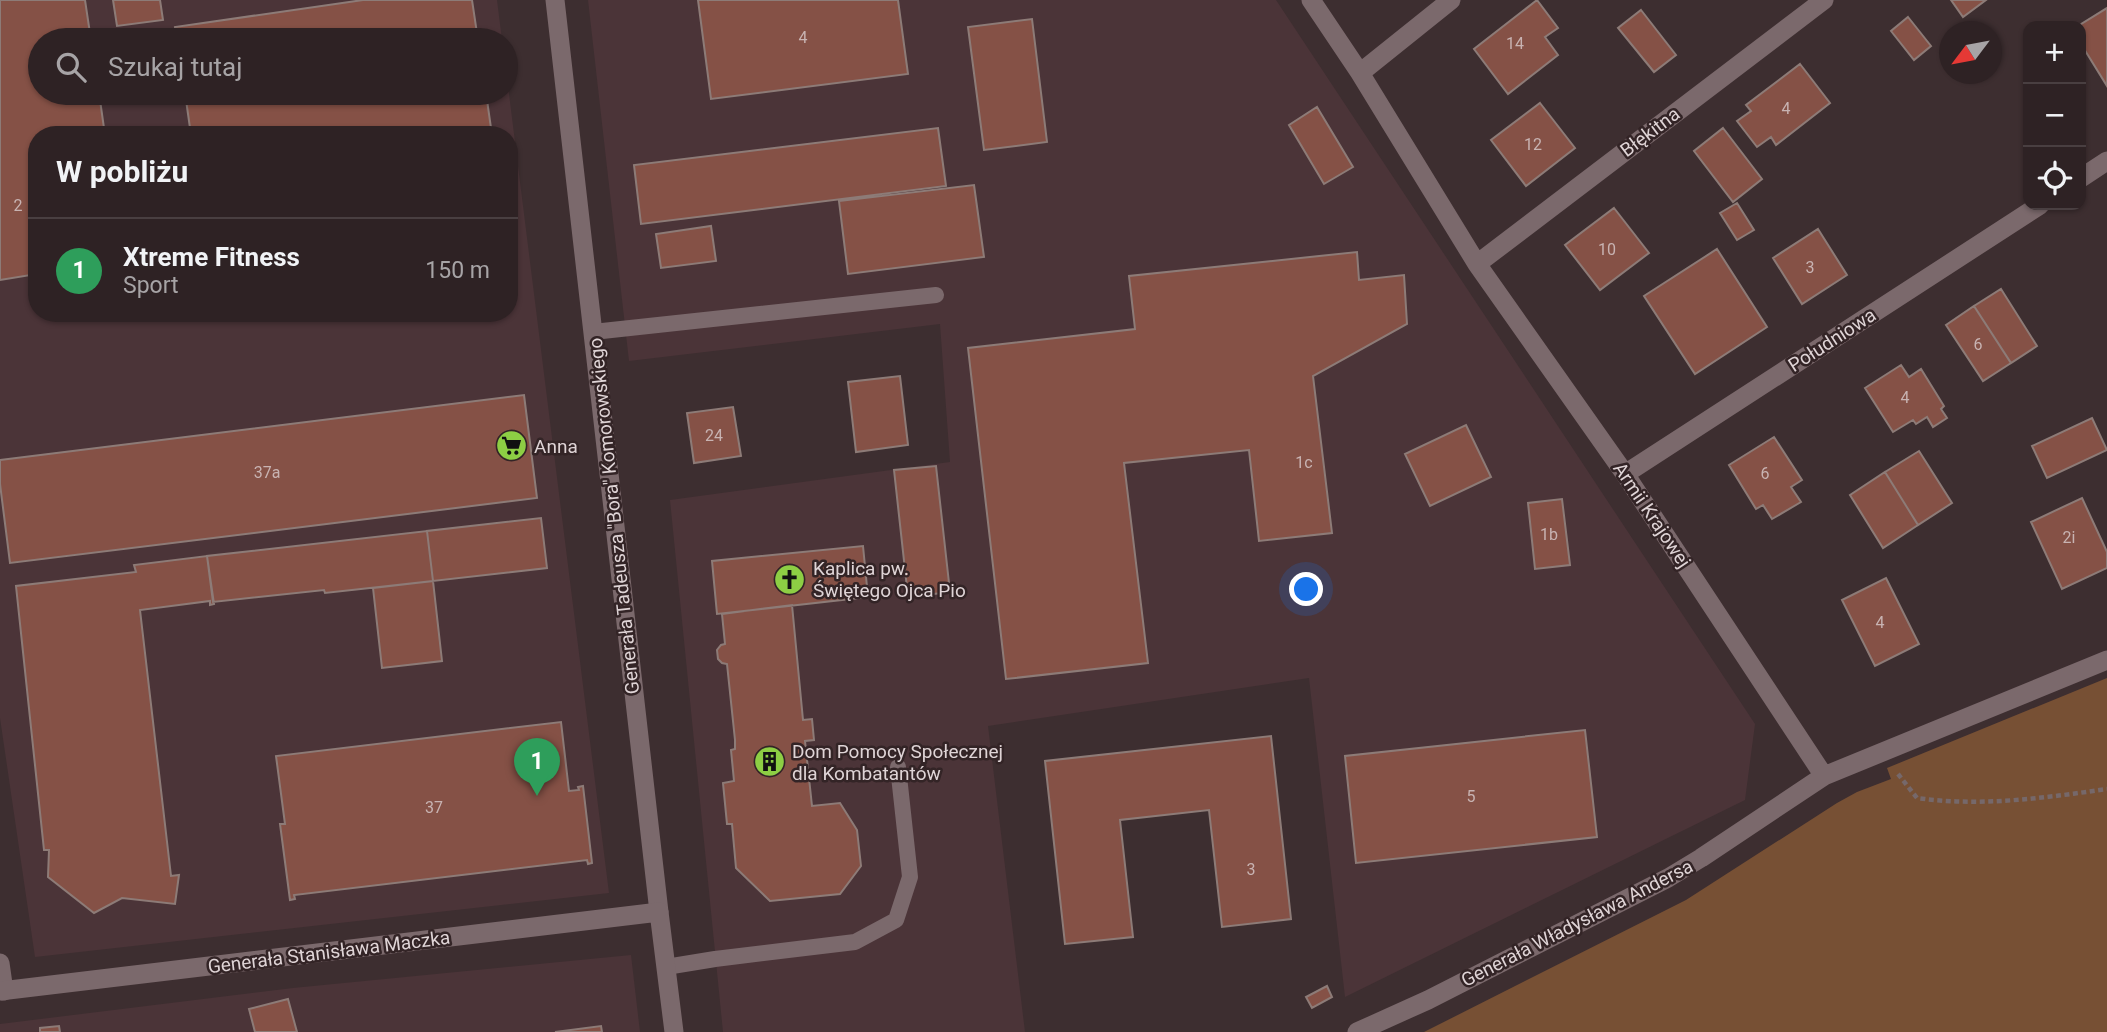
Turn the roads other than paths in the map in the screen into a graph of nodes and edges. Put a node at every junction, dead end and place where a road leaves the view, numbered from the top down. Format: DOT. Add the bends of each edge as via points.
graph roads {
  1 [pos="555,0"];
  2 [pos="1311,0"];
  3 [pos="1451,0"];
  4 [pos="1824,0"];
  5 [pos="1360,73"];
  6 [pos="2107,161"];
  7 [pos="2086,175"];
  8 [pos="2032,210"];
  9 [pos="1477,264"];
  10 [pos="936,295"];
  11 [pos="593,332"];
  12 [pos="1625,474"];
  13 [pos="2107,660"];
  14 [pos="898,767"];
  15 [pos="1824,776"];
  16 [pos="659,912"];
  17 [pos="0,963"];
  18 [pos="666,967"];
  19 [pos="2,991"];
  20 [pos="674,1032"];
  21 [pos="1357,1032"];
  1 -- 11 [label="street, Generała Tadeusza \"Bora\" Komorowskiego"];
  2 -- 5 [label="street, Armii Krajowej"];
  3 -- 5 [label="street"];
  4 -- 9 [label="street, Błękitna"];
  5 -- 9 [label="street, Armii Krajowej"];
  6 -- 7 [label="street"];
  8 -- 12 [label="street, Południowa"];
  9 -- 12 [label="street, Armii Krajowej"];
  10 -- 11 [label="lane"];
  11 -- 16 [label="street, Generała Tadeusza \"Bora\" Komorowskiego"];
  12 -- 15 [label="street, Armii Krajowej"];
  13 -- 15 [label="street"];
  14 -- 18 [label="lane" via="909,877 896,920 855,942"];
  15 -- 21 [label="street, Generała Władysława Andersa" via="1668,878"];
  16 -- 18 [label="street, Generała Tadeusza \"Bora\" Komorowskiego"];
  16 -- 19 [label="street, Generała Stanisława Maczka"];
  17 -- 19 [label="street"];
  18 -- 20 [label="street, Generała Tadeusza \"Bora\" Komorowskiego"];
}
